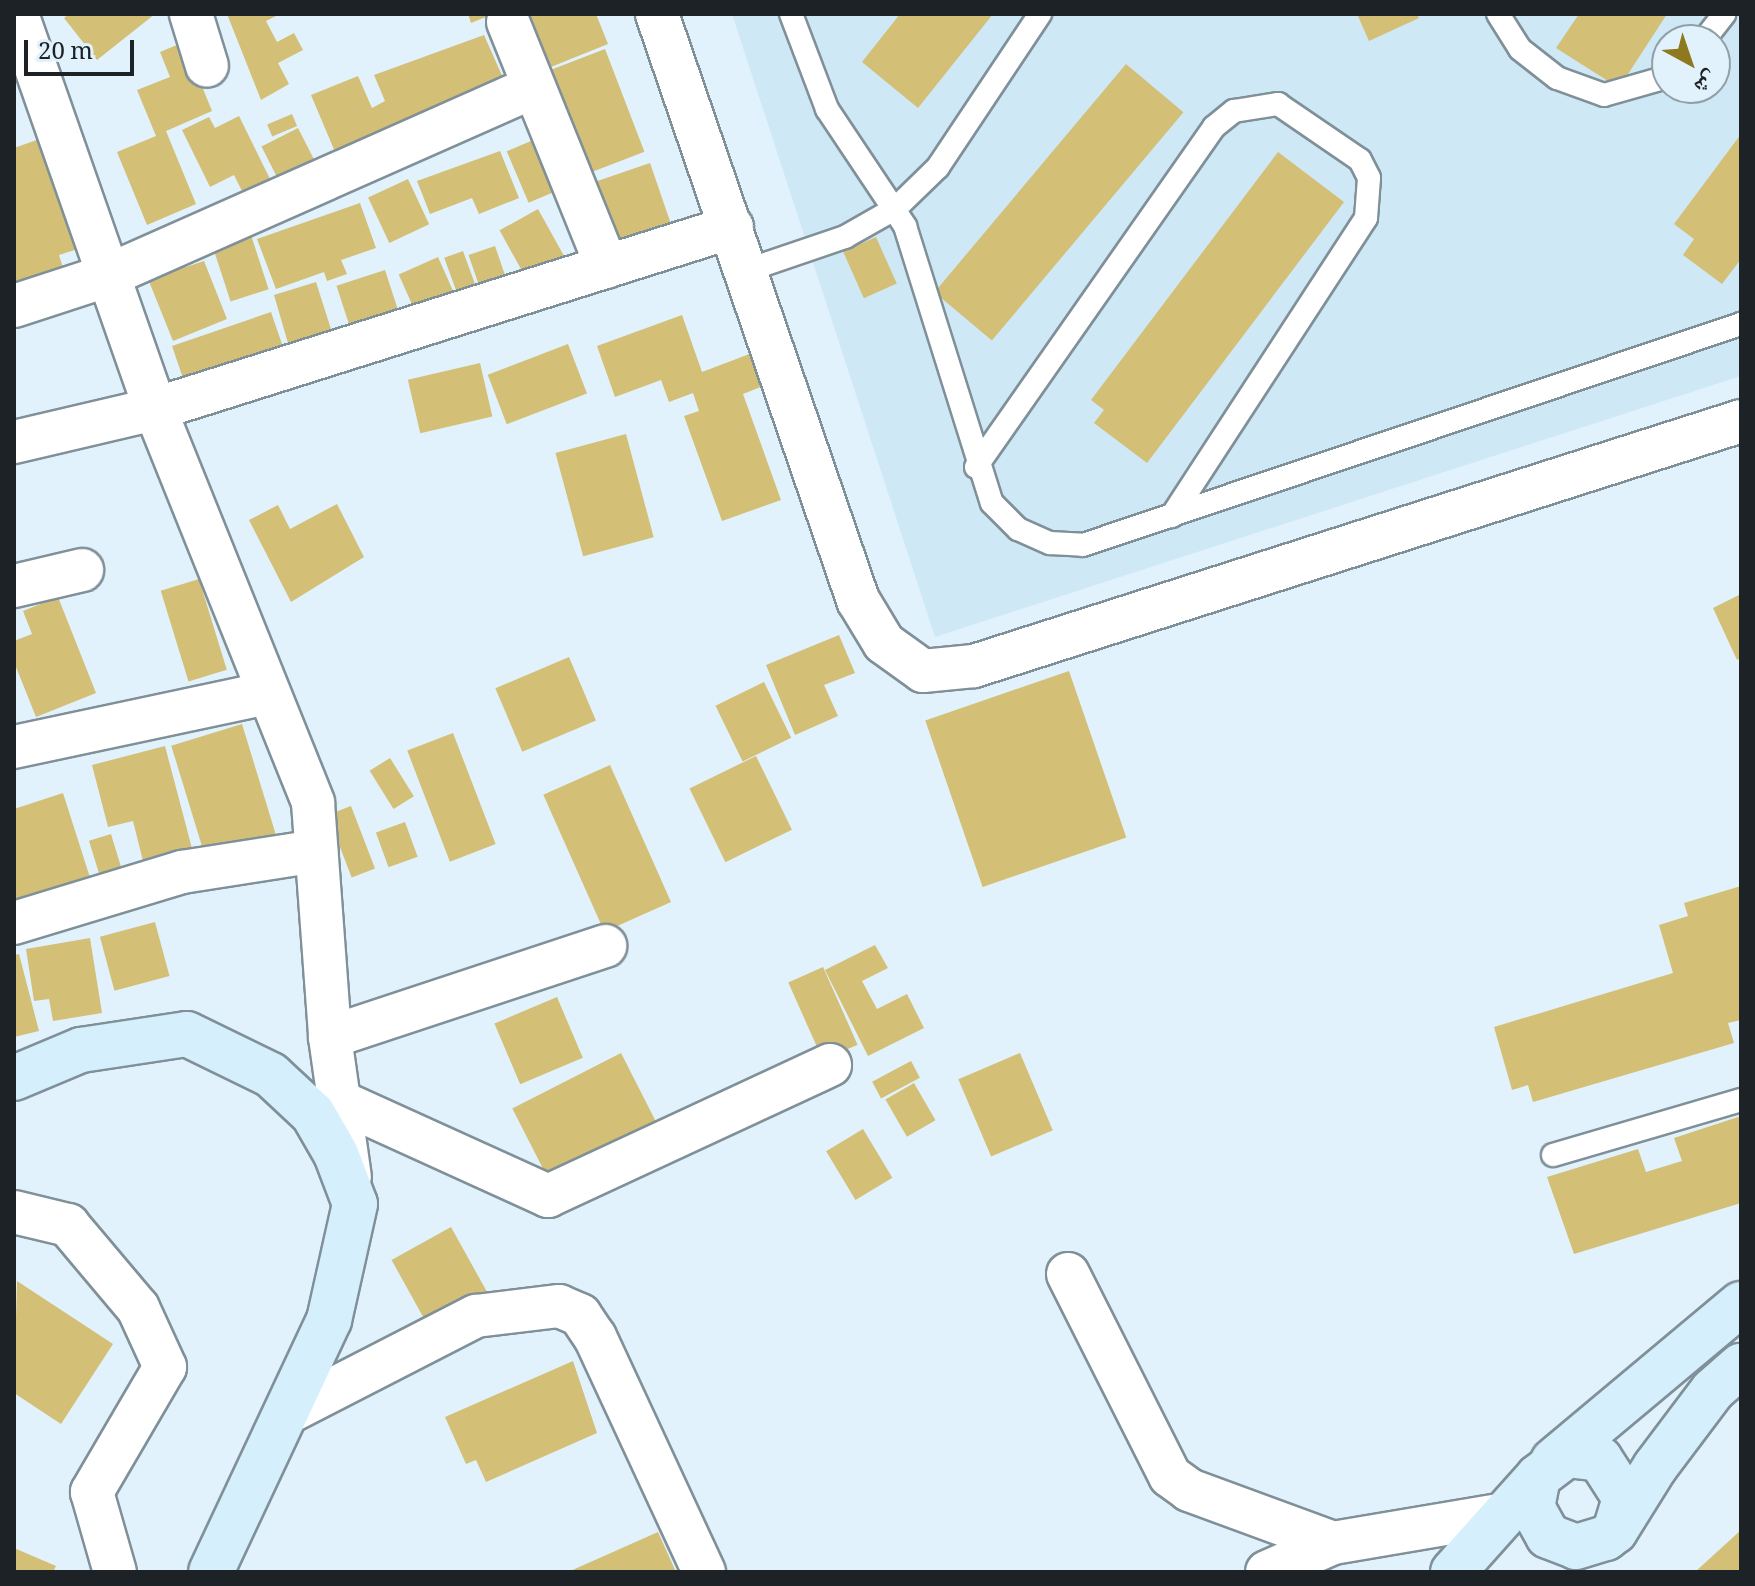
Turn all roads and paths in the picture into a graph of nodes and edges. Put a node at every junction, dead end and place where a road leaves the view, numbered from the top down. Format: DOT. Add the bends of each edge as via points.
graph roads {
  1 [pos="191,14"];
  2 [pos="657,14"];
  3 [pos="791,14"];
  4 [pos="1040,14"];
  5 [pos="1498,14"];
  6 [pos="16,16"];
  7 [pos="508,22"];
  8 [pos="207,66"];
  9 [pos="1651,82"];
  10 [pos="533,87"];
  11 [pos="896,208"];
  12 [pos="732,227"];
  13 [pos="607,267"];
  14 [pos="745,271"];
  15 [pos="109,275"];
  16 [pos="14,306"];
  17 [pos="1741,324"];
  18 [pos="155,409"];
  19 [pos="1741,421"];
  20 [pos="14,442"];
  21 [pos="976,467"];
  22 [pos="1172,516"];
  23 [pos="82,570"];
  24 [pos="14,586"];
  25 [pos="268,693"];
  26 [pos="14,747"];
  27 [pos="316,851"];
  28 [pos="14,923"];
  29 [pos="605,946"];
  30 [pos="330,1037"];
  31 [pos="830,1065"];
  32 [pos="14,1078"];
  33 [pos="1741,1100"];
  34 [pos="339,1101"];
  35 [pos="1553,1155"];
  36 [pos="355,1204"];
  37 [pos="14,1212"];
  38 [pos="1068,1274"];
  39 [pos="1741,1304"];
  40 [pos="1741,1366"];
  41 [pos="285,1414"];
  42 [pos="1546,1469"];
  43 [pos="1498,1515"];
  44 [pos="1610,1534"];
  45 [pos="1333,1543"];
  46 [pos="115,1572"];
  47 [pos="211,1572"];
  48 [pos="704,1572"];
  49 [pos="1267,1572"];
  50 [pos="1453,1572"];
  51 [pos="1557,1572"];
  1 -- 8 [label="street"];
  2 -- 12 [label="street"];
  3 -- 11 [label="lane" via="827,109"];
  4 -- 11 [label="lane" via="938,167"];
  5 -- 9 [label="lane" via="1520,49 1557,78 1604,95"];
  6 -- 15 [label="street"];
  7 -- 10 [label="street"];
  10 -- 13 [label="street"];
  10 -- 15 [label="street"];
  11 -- 14 [label="lane" via="845,237"];
  11 -- 21 [label="lane"];
  12 -- 13 [label="street"];
  12 -- 14 [label="street"];
  13 -- 18 [label="street"];
  14 -- 19 [label="street" via="858,600 884,643 923,671 974,666"];
  15 -- 16 [label="street"];
  15 -- 18 [label="street"];
  17 -- 22 [label="lane"];
  18 -- 20 [label="street"];
  18 -- 25 [label="street"];
  21 -- 22 [label="lane" via="992,503 1018,529 1050,543 1083,545"];
  21 -- 22 [label="lane" via="1214,127 1234,111 1278,104 1360,160 1369,178 1366,218"];
  23 -- 24 [label="street"];
  25 -- 26 [label="street"];
  25 -- 27 [label="street" via="313,803"];
  27 -- 28 [label="street" via="182,872"];
  27 -- 30 [label="street"];
  29 -- 30 [label="street"];
  30 -- 34 [label="street"];
  31 -- 34 [label="street" via="548,1196"];
  32 -- 36 [label="street" via="81,1050 187,1034 271,1075 313,1114"];
  33 -- 35 [label="lane"];
  34 -- 36 [label="street"];
  36 -- 41 [label="street" via="329,1320"];
  37 -- 46 [label="street" via="68,1225 138,1308 165,1367 92,1492"];
  38 -- 45 [label="street" via="1170,1476 1189,1490"];
  39 -- 42 [label="street"];
  40 -- 44 [label="street" via="1713,1390"];
  41 -- 47 [label="street"];
  41 -- 48 [label="street" via="476,1316 559,1306 580,1315 595,1337"];
  42 -- 43 [label="street"];
  42 -- 44 [label="street" via="1532,1507 1548,1536 1576,1547"];
  42 -- 44 [label="street" via="1583,1454 1613,1469 1625,1498"];
  43 -- 45 [label="street"];
  43 -- 50 [label="street"];
  44 -- 51 [label="street"];
  45 -- 49 [label="street"];
}
